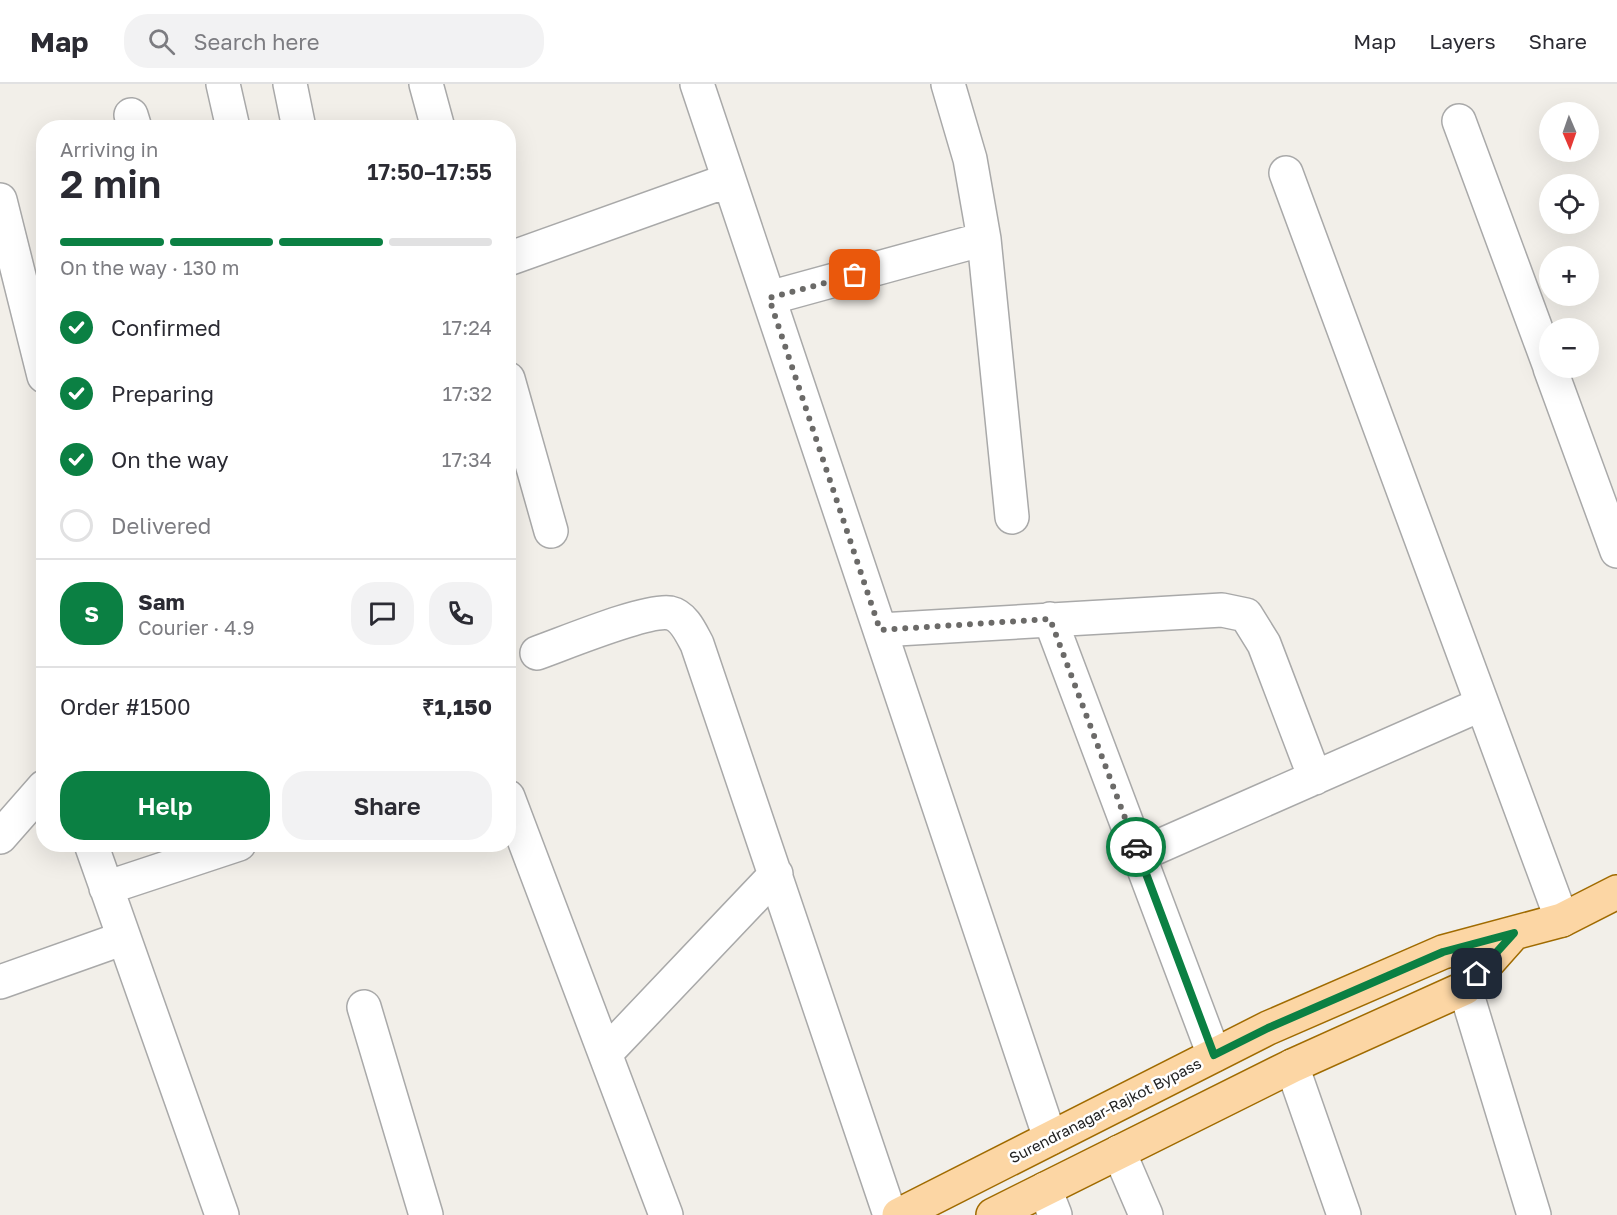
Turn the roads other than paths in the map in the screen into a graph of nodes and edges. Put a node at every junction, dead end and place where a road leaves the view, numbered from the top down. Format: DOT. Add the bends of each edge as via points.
graph roads {
  1 [pos="223,84"];
  2 [pos="290,84"];
  3 [pos="426,84"];
  4 [pos="697,84"];
  5 [pos="948,84"];
  6 [pos="232,120"];
  7 [pos="297,120"];
  8 [pos="436,120"];
  9 [pos="1459,121"];
  10 [pos="1286,173"];
  11 [pos="729,180"];
  12 [pos="0,200"];
  13 [pos="984,239"];
  14 [pos="516,255"];
  15 [pos="769,298"];
  16 [pos="1539,337"];
  17 [pos="36,344"];
  18 [pos="1554,378"];
  19 [pos="516,407"];
  20 [pos="1012,517"];
  21 [pos="551,531"];
  22 [pos="1617,551"];
  23 [pos="1050,619"];
  24 [pos="880,630"];
  25 [pos="537,653"];
  26 [pos="1482,704"];
  27 [pos="1315,778"];
  28 [pos="36,796"];
  29 [pos="516,818"];
  30 [pos="0,837"];
  31 [pos="93,852"];
  32 [pos="215,852"];
  33 [pos="1139,855"];
  34 [pos="776,874"];
  35 [pos="106,888"];
  36 [pos="1617,892"];
  37 [pos="1562,920"];
  38 [pos="1514,933"];
  39 [pos="124,938"];
  40 [pos="0,982"];
  41 [pos="1465,988"];
  42 [pos="364,1007"];
  43 [pos="606,1053"];
  44 [pos="1214,1055"];
  45 [pos="1292,1066"];
  46 [pos="1050,1138"];
  47 [pos="1119,1152"];
  48 [pos="1050,1202"];
  49 [pos="222,1215"];
  50 [pos="426,1215"];
  51 [pos="666,1215"];
  52 [pos="890,1215"];
  53 [pos="898,1215"];
  54 [pos="993,1215"];
  55 [pos="1146,1215"];
  56 [pos="1344,1215"];
  57 [pos="1534,1215"];
  1 -- 6 [label="street"];
  2 -- 7 [label="street"];
  3 -- 8 [label="street"];
  4 -- 11 [label="street"];
  5 -- 13 [label="street" via="970,159"];
  9 -- 16 [label="street"];
  10 -- 26 [label="street"];
  11 -- 14 [label="street"];
  11 -- 15 [label="street"];
  12 -- 17 [label="street"];
  13 -- 15 [label="street"];
  13 -- 20 [label="street"];
  15 -- 24 [label="street"];
  18 -- 22 [label="street"];
  19 -- 21 [label="street"];
  23 -- 24 [label="street"];
  23 -- 27 [label="street" via="1222,610 1246,615 1264,644"];
  23 -- 33 [label="street"];
  24 -- 46 [label="street"];
  25 -- 34 [label="street" via="645,615 671,613 685,622 697,644"];
  26 -- 27 [label="street"];
  26 -- 37 [label="street"];
  27 -- 33 [label="street"];
  28 -- 30 [label="street"];
  29 -- 43 [label="street"];
  31 -- 35 [label="street"];
  32 -- 35 [label="street"];
  33 -- 44 [label="street"];
  34 -- 43 [label="street"];
  34 -- 52 [label="street"];
  35 -- 39 [label="street"];
  36 -- 37 [label="main road, Surendranagar-Rajkot Bypass"];
  37 -- 38 [label="main road, Surendranagar-Rajkot Bypass"];
  38 -- 41 [label="main road"];
  38 -- 44 [label="main road, Surendranagar-Rajkot Bypass" via="1443,952"];
  39 -- 40 [label="street"];
  39 -- 49 [label="street"];
  41 -- 45 [label="main road"];
  41 -- 57 [label="street"];
  42 -- 50 [label="street"];
  43 -- 51 [label="street"];
  44 -- 46 [label="main road, Surendranagar-Rajkot Bypass"];
  45 -- 47 [label="main road"];
  45 -- 56 [label="street"];
  46 -- 53 [label="main road, Surendranagar-Rajkot Bypass"];
  47 -- 48 [label="main road"];
  47 -- 55 [label="street"];
  48 -- 54 [label="main road"];
}
